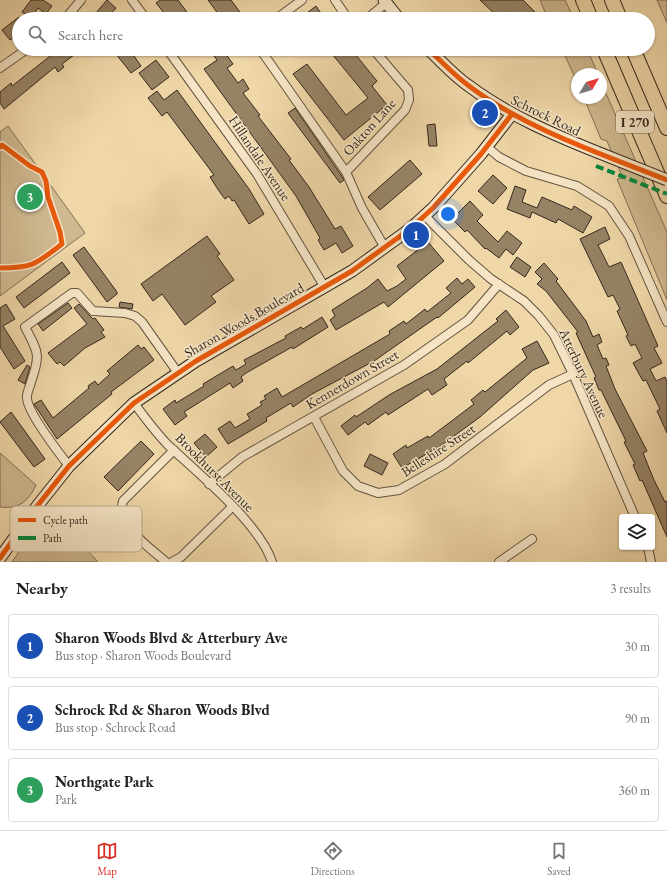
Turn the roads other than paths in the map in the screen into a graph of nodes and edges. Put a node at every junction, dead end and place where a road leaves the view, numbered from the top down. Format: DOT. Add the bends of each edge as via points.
graph roads {
  1 [pos="80,0"];
  2 [pos="132,0"];
  3 [pos="302,0"];
  4 [pos="335,0"];
  5 [pos="583,0"];
  6 [pos="612,0"];
  7 [pos="385,2"];
  8 [pos="71,12"];
  9 [pos="141,12"];
  10 [pos="286,12"];
  11 [pos="343,12"];
  12 [pos="374,12"];
  13 [pos="393,12"];
  14 [pos="588,12"];
  15 [pos="617,12"];
  16 [pos="15,56"];
  17 [pos="172,56"];
  18 [pos="265,56"];
  19 [pos="379,56"];
  20 [pos="436,56"];
  21 [pos="607,56"];
  22 [pos="636,56"];
  23 [pos="2,64"];
  24 [pos="512,114"];
  25 [pos="667,128"];
  26 [pos="487,147"];
  27 [pos="346,172"];
  28 [pos="667,180"];
  29 [pos="667,196"];
  30 [pos="425,216"];
  31 [pos="385,248"];
  32 [pos="499,284"];
  33 [pos="324,286"];
  34 [pos="667,322"];
  35 [pos="178,373"];
  36 [pos="573,374"];
  37 [pos="134,403"];
  38 [pos="314,417"];
  39 [pos="174,450"];
  40 [pos="69,466"];
  41 [pos="209,484"];
  42 [pos="37,506"];
  43 [pos="122,506"];
  44 [pos="232,507"];
  45 [pos="634,514"];
  46 [pos="532,538"];
  47 [pos="142,539"];
  48 [pos="10,544"];
  49 [pos="649,550"];
  50 [pos="0,558"];
  51 [pos="166,562"];
  52 [pos="172,562"];
  53 [pos="272,562"];
  54 [pos="499,562"];
  55 [pos="651,562"];
  1 -- 8 [label="street"];
  2 -- 9 [label="street"];
  3 -- 10 [label="street"];
  4 -- 11 [label="street"];
  5 -- 14 [label="highway"];
  6 -- 15 [label="highway"];
  7 -- 12 [label="street"];
  7 -- 13 [label="street"];
  16 -- 23 [label="street"];
  17 -- 33 [label="street, Hillandale Avenue" via="257,174"];
  18 -- 27 [label="street"];
  19 -- 27 [label="street, Oakton Lane" via="408,90 409,100 405,110"];
  20 -- 24 [label="street, Schrock Road" via="468,86"];
  21 -- 29 [label="highway, I 270"];
  22 -- 25 [label="highway, I 270"];
  24 -- 26 [label="street, Sharon Woods Boulevard"];
  24 -- 28 [label="street, Schrock Road, bridge" via="549,132"];
  26 -- 30 [label="street, Sharon Woods Boulevard"];
  26 -- 34 [label="street" via="499,157 526,171 577,186 609,206 629,236"];
  27 -- 31 [label="street, Oakton Lane" via="362,208"];
  30 -- 31 [label="street, Sharon Woods Boulevard"];
  30 -- 32 [label="street, Atterbury Avenue" via="469,260"];
  31 -- 33 [label="street, Sharon Woods Boulevard" via="352,271"];
  32 -- 36 [label="street, Atterbury Avenue" via="524,301 539,316 554,335"];
  32 -- 38 [label="street, Kennerdown Street" via="468,320 404,365"];
  33 -- 35 [label="street, Sharon Woods Boulevard"];
  35 -- 37 [label="street, Sharon Woods Boulevard"];
  35 -- 40 [label="street" via="135,316 92,311 77,293 72,293 25,328 36,347 38,363 27,394 28,403 52,446"];
  36 -- 38 [label="street, Belleshire Street" via="549,385 446,464 399,490 378,493 358,486 344,471"];
  36 -- 45 [label="street, Atterbury Avenue"];
  37 -- 39 [label="street, Brookhurst Avenue"];
  37 -- 40 [label="street, Sharon Woods Boulevard"];
  38 -- 41 [label="street, Kennerdown Street" via="242,457"];
  39 -- 41 [label="street, Brookhurst Avenue"];
  39 -- 43 [label="street" via="123,501"];
  40 -- 42 [label="street, Sharon Woods Boulevard"];
  41 -- 44 [label="street, Brookhurst Avenue"];
  44 -- 52 [label="street" via="181,558"];
  44 -- 53 [label="street, Brookhurst Avenue" via="262,540"];
  46 -- 54 [label="street"];
  47 -- 51 [label="street"];
  48 -- 50 [label="street, Sharon Woods Boulevard"];
  49 -- 55 [label="street"];
}
